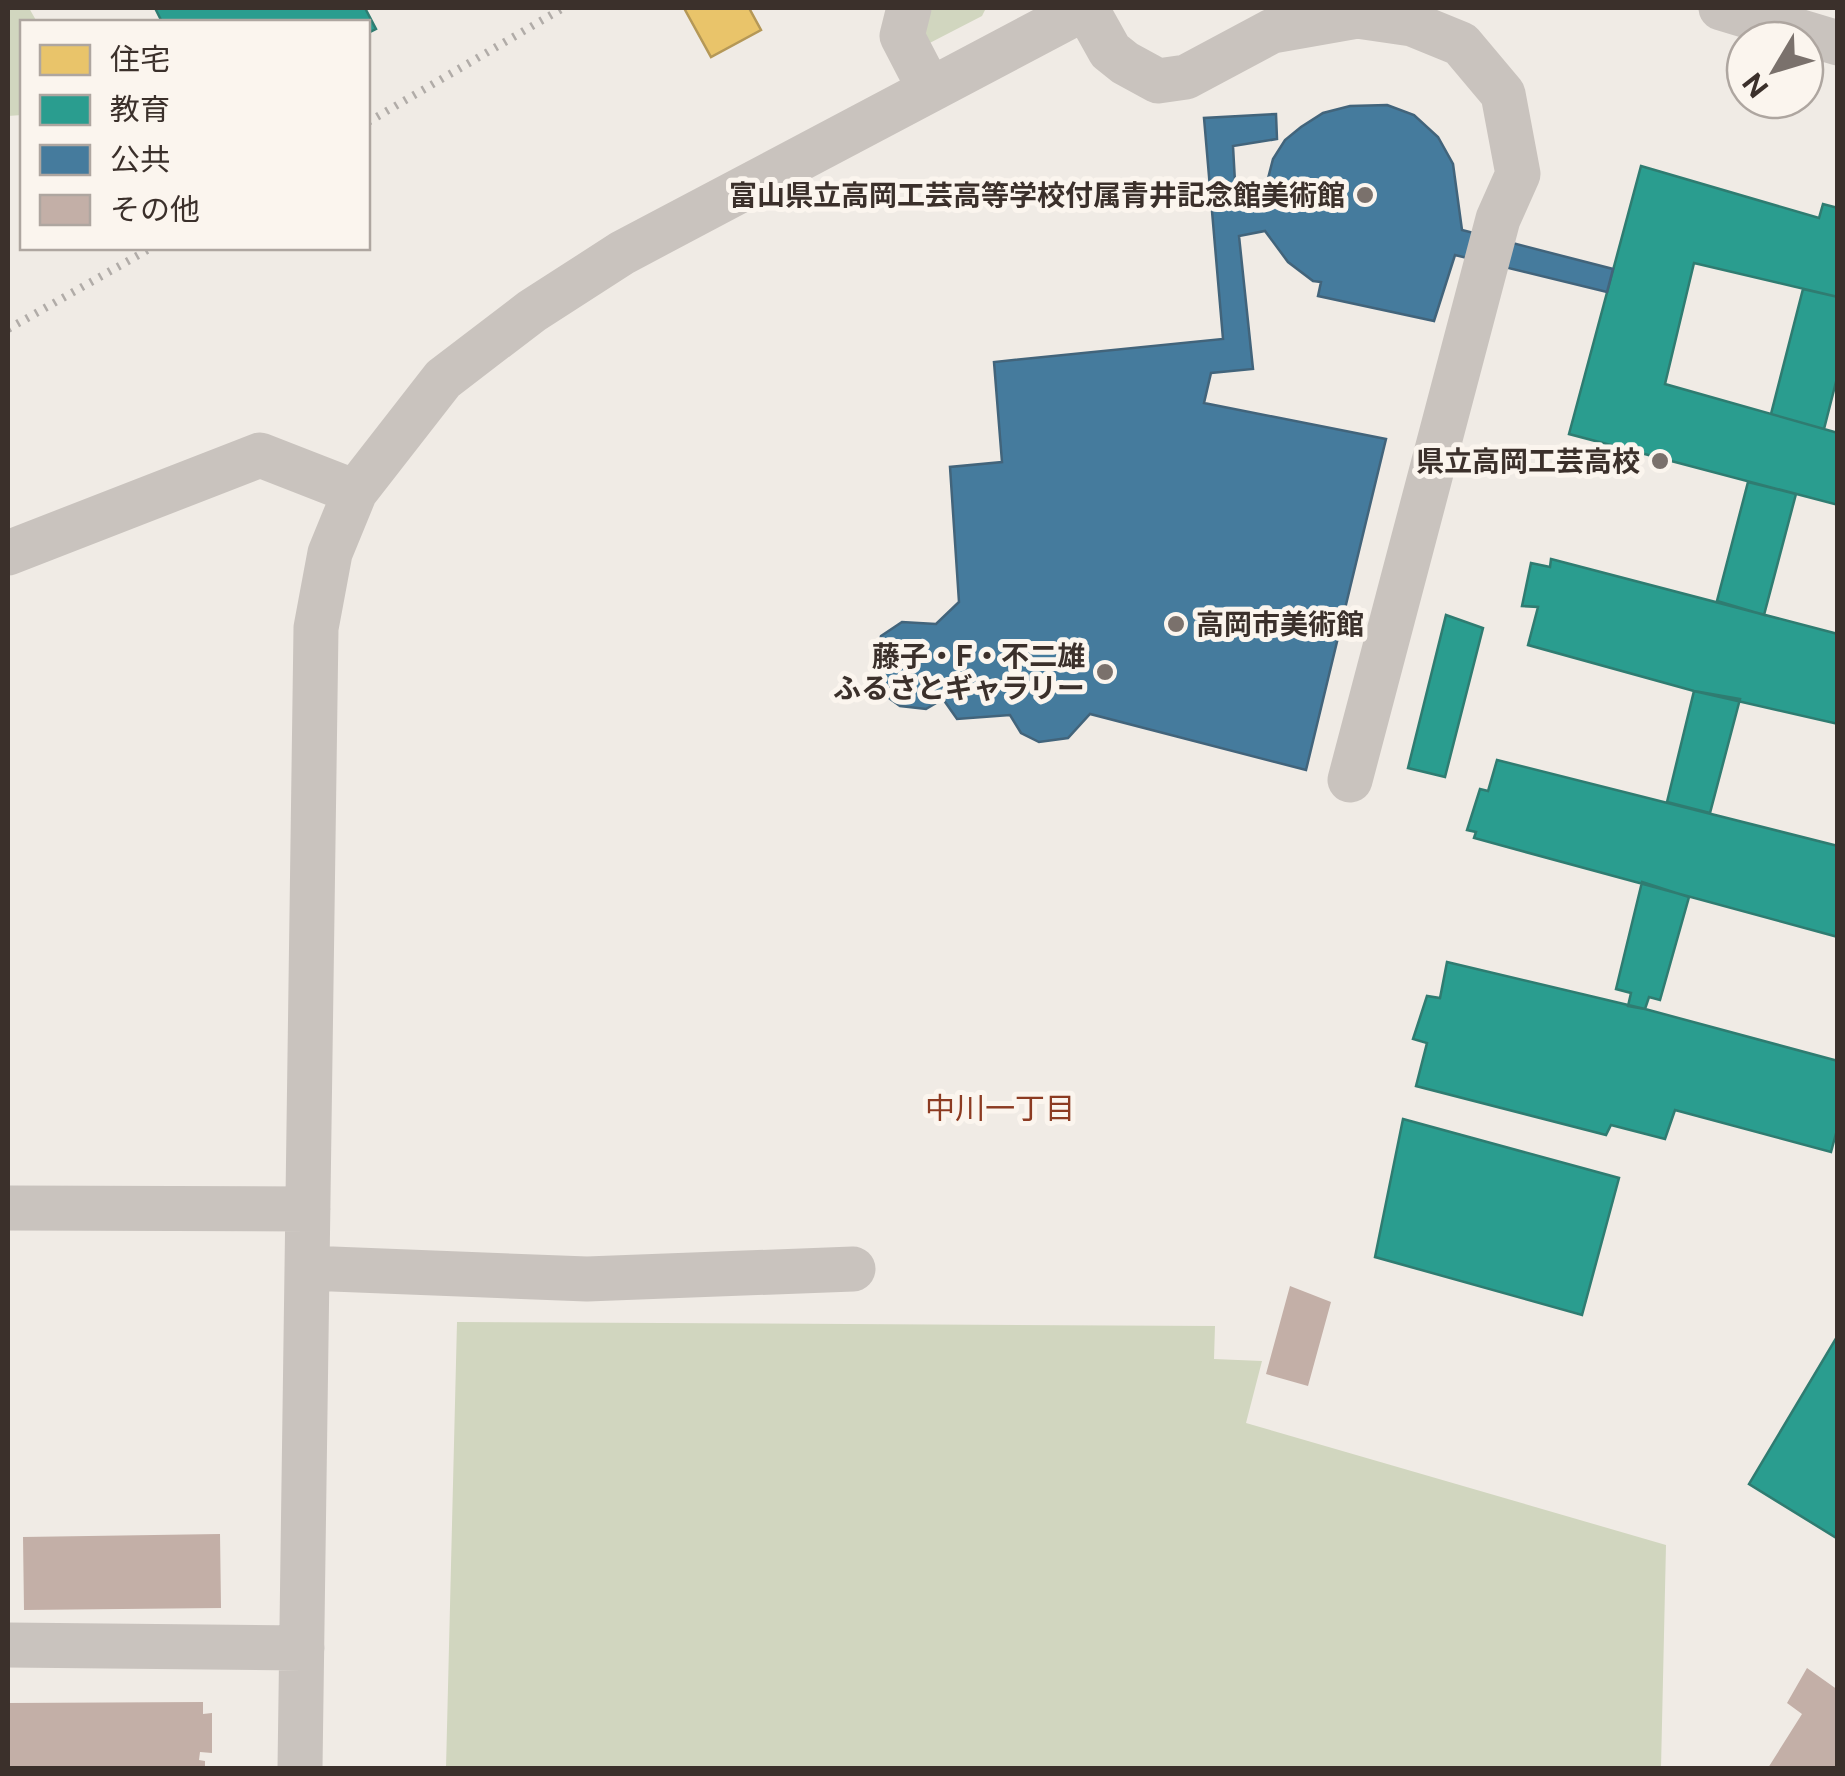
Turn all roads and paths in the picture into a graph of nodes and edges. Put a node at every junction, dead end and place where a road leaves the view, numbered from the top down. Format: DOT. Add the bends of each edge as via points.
graph roads {
  1 [pos="909,8"];
  2 [pos="1085,8"];
  3 [pos="1721,8"];
  4 [pos="1838,43"];
  5 [pos="930,90"];
  6 [pos="355,492"];
  7 [pos="8,552"];
  8 [pos="1350,780"];
  9 [pos="8,1208"];
  10 [pos="308,1209"];
  11 [pos="307,1268"];
  12 [pos="853,1269"];
  13 [pos="8,1645"];
  14 [pos="302,1648"];
  15 [pos="300,1768"];
  1 -- 5 [label="street" via="902,36"];
  2 -- 5 [label="street"];
  2 -- 8 [label="street" via="1110,50 1158,81 1186,77 1272,31 1357,16 1412,24 1461,44 1503,94 1518,174 1498,220"];
  3 -- 4 [label="street"];
  5 -- 6 [label="street" via="622,253 532,311 443,379"];
  6 -- 7 [label="street" via="260,455"];
  6 -- 10 [label="street" via="330,553 316,628"];
  9 -- 10 [label="street"];
  10 -- 11 [label="street"];
  11 -- 12 [label="street" via="588,1278"];
  11 -- 14 [label="street"];
  13 -- 14 [label="street"];
  14 -- 15 [label="street"];
}
